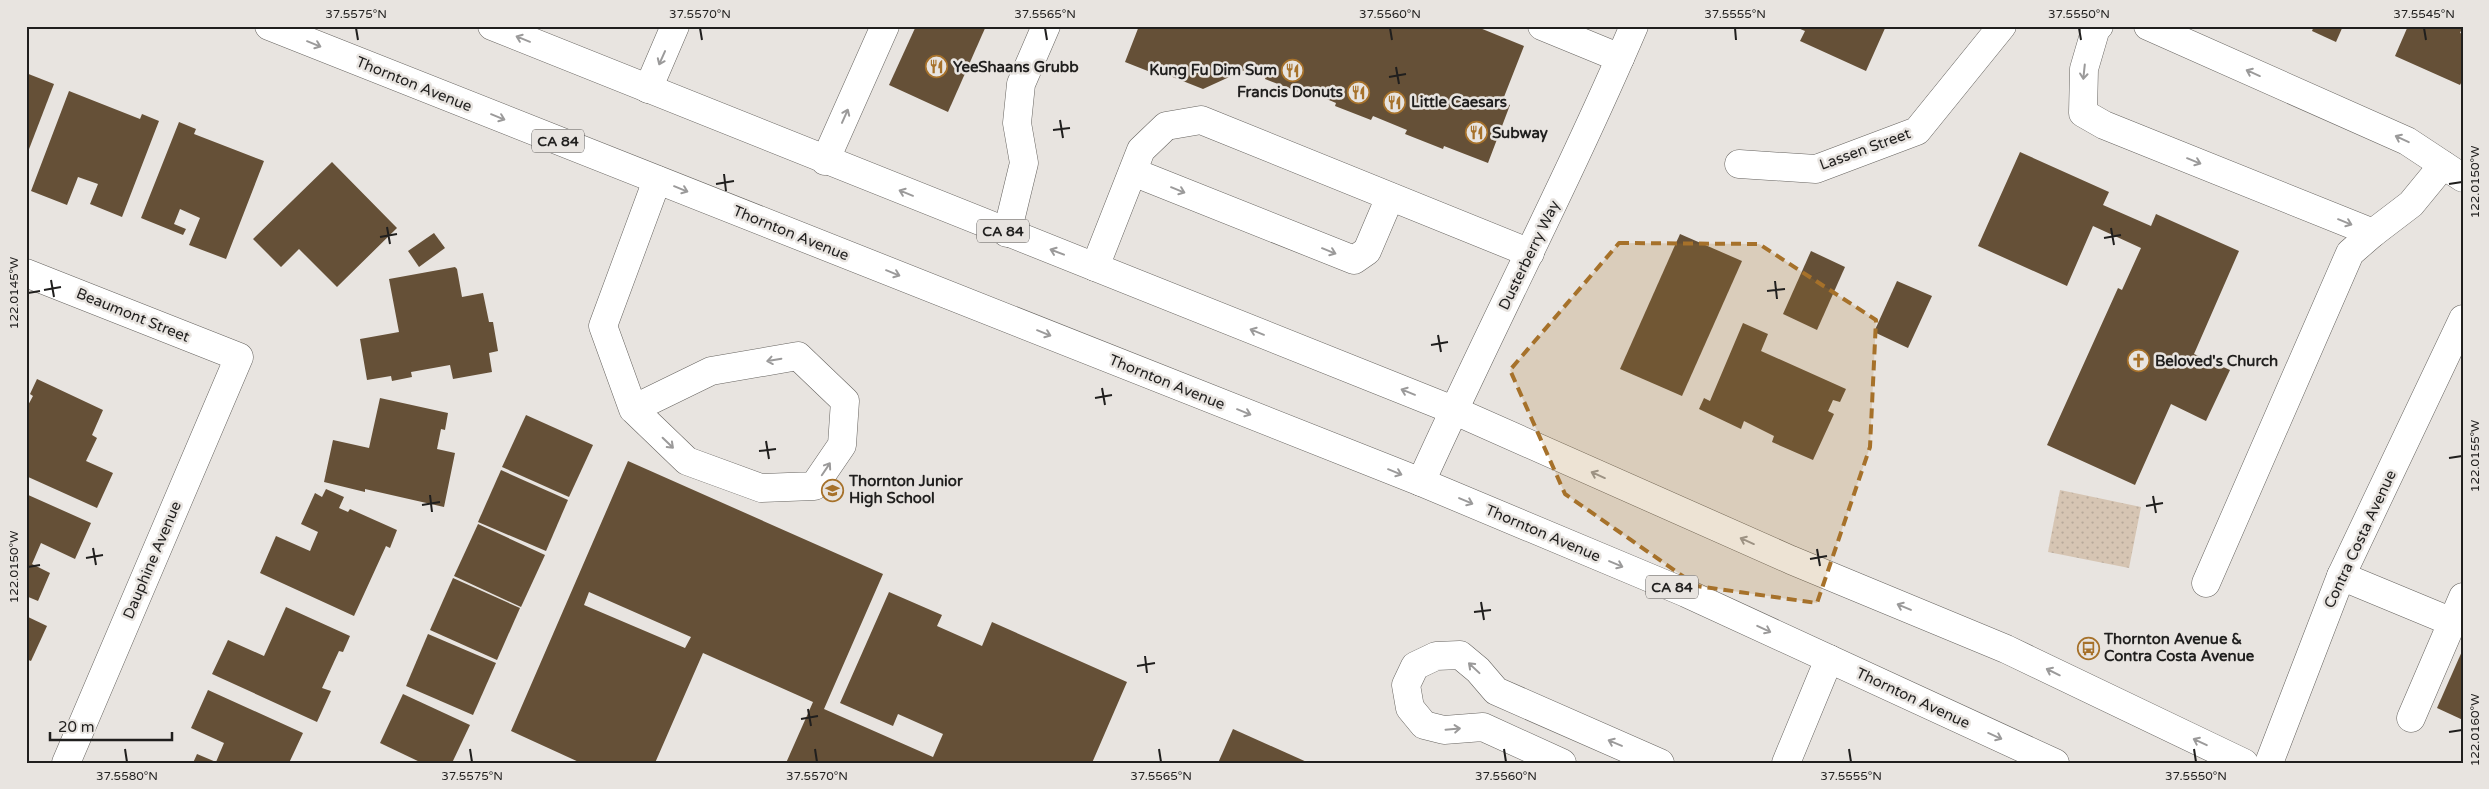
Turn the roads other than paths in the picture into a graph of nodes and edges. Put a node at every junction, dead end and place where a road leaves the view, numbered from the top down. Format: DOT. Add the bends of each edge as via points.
graph roads {
  1 [pos="269,26"];
  2 [pos="492,26"];
  3 [pos="675,26"];
  4 [pos="885,26"];
  5 [pos="1046,26"];
  6 [pos="1542,26"];
  7 [pos="1634,26"];
  8 [pos="2002,26"];
  9 [pos="2099,26"];
  10 [pos="2148,26"];
  11 [pos="1620,58"];
  12 [pos="648,89"];
  13 [pos="825,161"];
  14 [pos="1739,164"];
  15 [pos="2453,171"];
  16 [pos="1133,172"];
  17 [pos="657,180"];
  18 [pos="1390,196"];
  19 [pos="1007,233"];
  20 [pos="2373,233"];
  21 [pos="1530,253"];
  22 [pos="1096,267"];
  23 [pos="26,273"];
  24 [pos="2463,319"];
  25 [pos="239,357"];
  26 [pos="2455,357"];
  27 [pos="632,409"];
  28 [pos="1453,410"];
  29 [pos="1421,482"];
  30 [pos="2341,576"];
  31 [pos="2206,583"];
  32 [pos="2463,597"];
  33 [pos="2452,622"];
  34 [pos="1829,659"];
  35 [pos="2410,718"];
  36 [pos="66,763"];
  37 [pos="1562,763"];
  38 [pos="1660,763"];
  39 [pos="1786,763"];
  40 [pos="2055,763"];
  41 [pos="2244,763"];
  42 [pos="2269,763"];
  1 -- 17 [label="main road, Thornton Avenue / CA 84, one-way"];
  12 -- 2 [label="main road, CA 84, one-way"];
  3 -- 12 [label="main road, one-way"];
  13 -- 4 [label="main road, one-way"];
  5 -- 19 [label="main road" via="1021,84 1017,123 1024,163"];
  6 -- 11 [label="main road"];
  7 -- 11 [label="main road, Dusterberry Way"];
  8 -- 14 [label="main road, Lassen Street" via="1917,131 1816,168"];
  9 -- 20 [label="main road, one-way" via="2084,68 2083,112 2104,125"];
  15 -- 10 [label="main road, one-way" via="2407,141"];
  11 -- 21 [label="main road, Dusterberry Way"];
  12 -- 13 [label="main road, CA 84"];
  19 -- 13 [label="main road, CA 84, one-way"];
  15 -- 20 [label="main road"];
  16 -- 18 [label="main road" via="1141,150 1166,126 1201,120"];
  16 -- 18 [label="main road, one-way" via="1354,260 1367,251"];
  16 -- 22 [label="main road"];
  17 -- 27 [label="main road" via="603,326"];
  17 -- 29 [label="main road, Thornton Avenue / CA 84, one-way"];
  18 -- 21 [label="main road"];
  22 -- 19 [label="main road, CA 84, one-way"];
  20 -- 31 [label="main road" via="2350,253"];
  21 -- 28 [label="main road, Dusterberry Way"];
  28 -- 22 [label="main road, CA 84, one-way"];
  23 -- 25 [label="main road, Beaumont Street"];
  24 -- 26 [label="main road, Contra Costa Avenue"];
  25 -- 36 [label="main road, Dauphine Avenue"];
  26 -- 30 [label="main road, Contra Costa Avenue"];
  27 -- 27 [label="main road, one-way" via="687,462 761,488 814,486 842,445 845,401 798,356 711,372"];
  28 -- 29 [label="main road, Dusterberry Way"];
  41 -- 28 [label="main road, CA 84, one-way" via="2006,649 1791,560"];
  29 -- 34 [label="main road, Thornton Avenue / CA 84, one-way" via="1686,593"];
  30 -- 33 [label="main road"];
  30 -- 42 [label="main road, Contra Costa Avenue"];
  32 -- 33 [label="main road"];
  33 -- 35 [label="main road"];
  34 -- 39 [label="main road"];
  34 -- 40 [label="main road, Thornton Avenue / CA 84, one-way"];
  38 -- 37 [label="main road, one-way" via="1496,691 1460,655 1436,656 1415,666 1406,685 1410,708 1424,725 1444,730 1483,727"];
}
